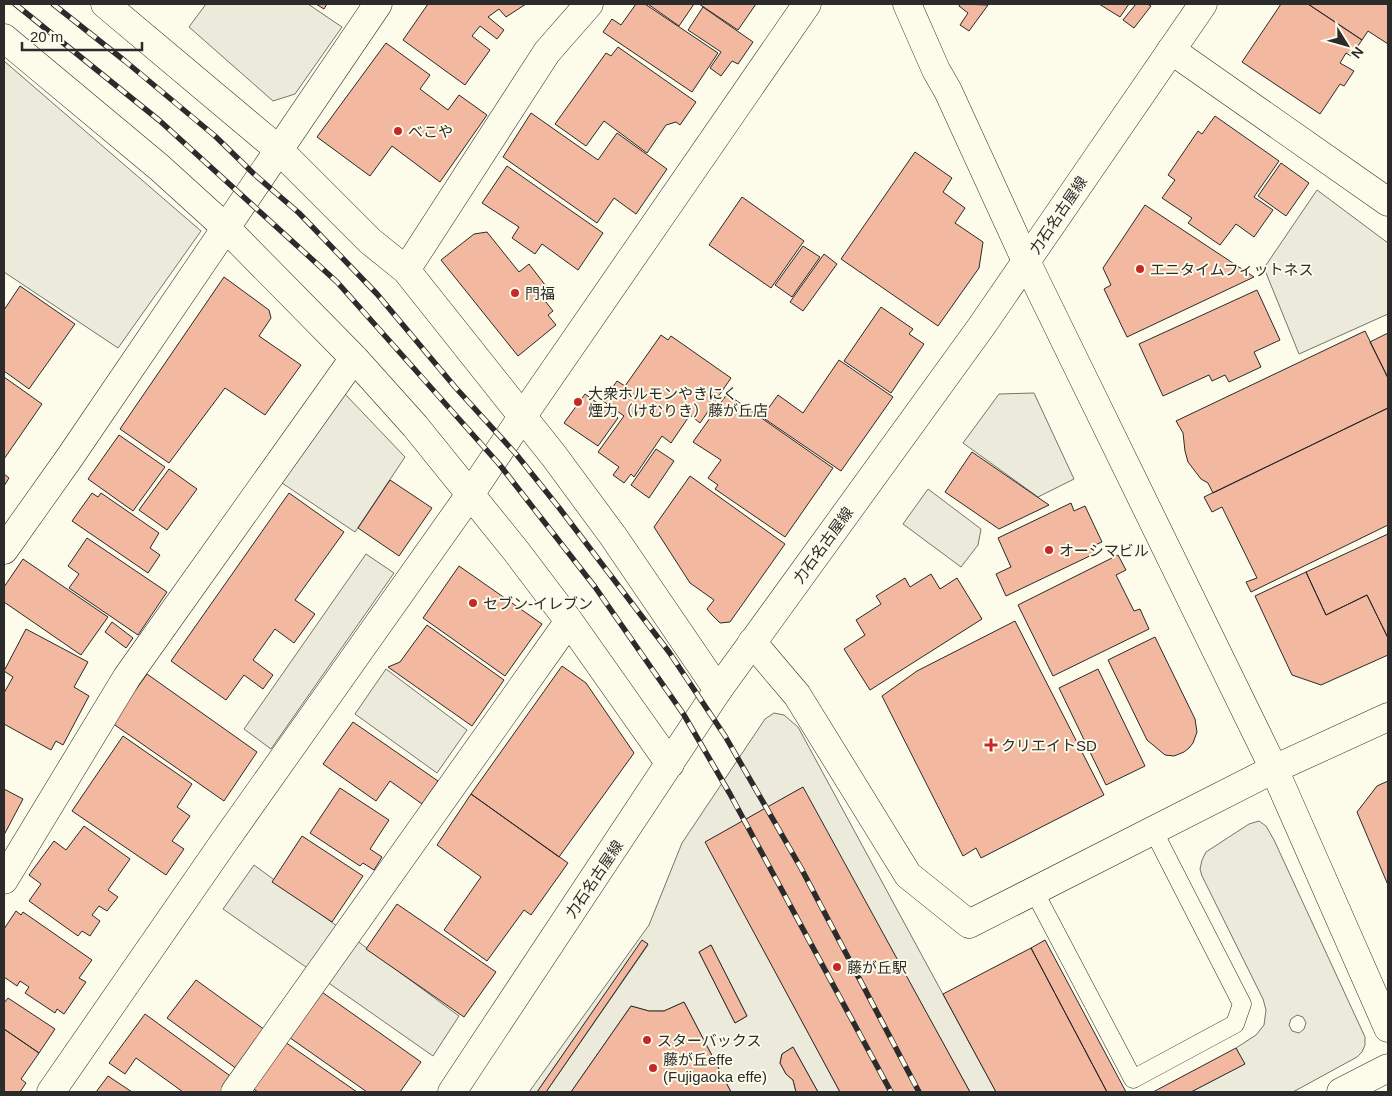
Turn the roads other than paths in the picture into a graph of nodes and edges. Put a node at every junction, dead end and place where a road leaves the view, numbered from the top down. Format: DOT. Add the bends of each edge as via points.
graph roads {
  1 [pos="106,4"];
  2 [pos="378,4"];
  3 [pos="589,4"];
  4 [pos="807,4"];
  5 [pos="907,4"];
  6 [pos="1203,4"];
  7 [pos="4,38"];
  8 [pos="1171,50"];
  9 [pos="279,150"];
  10 [pos="1388,202"];
  11 [pos="226,228"];
  12 [pos="1026,262"];
  13 [pos="406,270"];
  14 [pos="354,358"];
  15 [pos="522,416"];
  16 [pos="470,493"];
  17 [pos="4,550"];
  18 [pos="569,621"];
  19 [pos="752,642"];
  20 [pos="718,690"];
  21 [pos="1388,717"];
  22 [pos="670,764"];
  23 [pos="1274,769"];
  24 [pos="1153,830"];
  25 [pos="4,880"];
  26 [pos="1034,891"];
  27 [pos="1388,1028"];
  28 [pos="1388,1068"];
  29 [pos="51,1092"];
  30 [pos="236,1092"];
  31 [pos="452,1092"];
  32 [pos="1341,1092"];
  1 -- 9 [label="street"];
  2 -- 9 [label="street"];
  3 -- 13 [label="street" via="547,52"];
  4 -- 15 [label="street"];
  5 -- 12 [label="street"];
  6 -- 8 [label="street, 力石名古屋線"];
  7 -- 11 [label="street" via="160,168"];
  8 -- 10 [label="street"];
  8 -- 12 [label="street, 力石名古屋線"];
  9 -- 11 [label="street"];
  9 -- 13 [label="street" via="370,241"];
  11 -- 14 [label="street"];
  11 -- 17 [label="street"];
  12 -- 19 [label="street, 力石名古屋線"];
  12 -- 23 [label="street"];
  13 -- 15 [label="street"];
  14 -- 16 [label="street"];
  14 -- 25 [label="street" via="127,677"];
  15 -- 16 [label="street"];
  15 -- 20 [label="street" via="613,536"];
  16 -- 18 [label="street"];
  16 -- 29 [label="street"];
  18 -- 22 [label="street"];
  18 -- 30 [label="street"];
  19 -- 20 [label="street, 力石名古屋線"];
  19 -- 26 [label="street" via="797,695 908,875 969,924"];
  20 -- 22 [label="street, 力石名古屋線"];
  21 -- 23 [label="street"];
  22 -- 31 [label="street, 力石名古屋線"];
  23 -- 24 [label="street"];
  23 -- 27 [label="street"];
  24 -- 26 [label="street"];
  24 -- 26 [label="lane" via="1242,1004 1235,1024 1133,1080"];
  28 -- 32 [label="street"];
}
